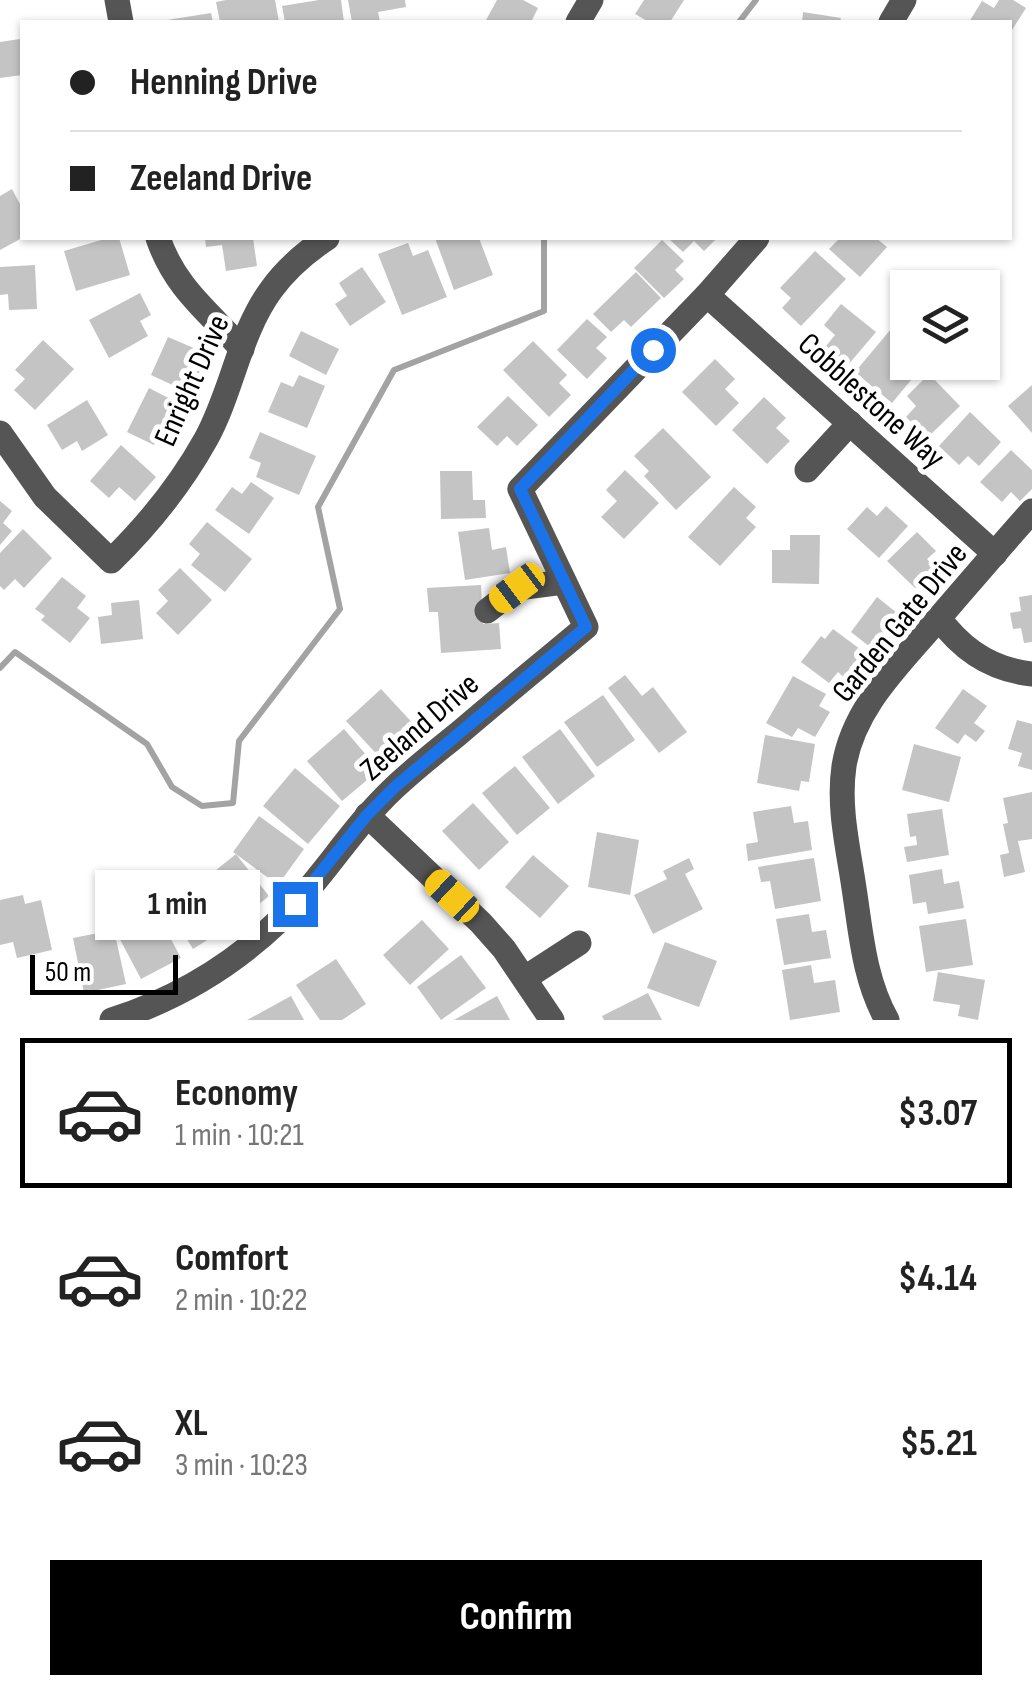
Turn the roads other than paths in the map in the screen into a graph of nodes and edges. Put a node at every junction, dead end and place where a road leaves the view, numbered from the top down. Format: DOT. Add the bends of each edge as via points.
graph roads {
  1 [pos="159,240"];
  2 [pos="324,240"];
  3 [pos="755,240"];
  4 [pos="706,295"];
  5 [pos="242,349"];
  6 [pos="850,424"];
  7 [pos="0,433"];
  8 [pos="807,470"];
  9 [pos="1032,511"];
  10 [pos="995,554"];
  11 [pos="564,582"];
  12 [pos="487,611"];
  13 [pos="939,618"];
  14 [pos="1032,674"];
  15 [pos="367,815"];
  16 [pos="579,943"];
  17 [pos="525,978"];
  18 [pos="112,1020"];
  19 [pos="552,1020"];
  20 [pos="887,1020"];
  1 -- 5 [label="street" via="188,294"];
  2 -- 5 [label="street, Enright Drive" via="270,291"];
  3 -- 4 [label="street"];
  4 -- 6 [label="street, Cobblestone Way"];
  4 -- 11 [label="street" via="520,489"];
  5 -- 7 [label="street, Enright Drive" via="228,393 190,466 112,561 45,497"];
  6 -- 8 [label="street"];
  6 -- 10 [label="street, Cobblestone Way"];
  9 -- 10 [label="street, Garden Gate Drive"];
  10 -- 13 [label="street, Garden Gate Drive"];
  11 -- 12 [label="street" via="517,588"];
  11 -- 15 [label="street, Zeeland Drive" via="586,627"];
  13 -- 14 [label="street" via="972,653"];
  13 -- 20 [label="street, Garden Gate Drive" via="875,693 844,762 844,823 866,958"];
  15 -- 17 [label="street" via="481,922"];
  15 -- 18 [label="street, Zeeland Drive" via="250,948 180,993"];
  16 -- 17 [label="street"];
  17 -- 19 [label="street"];
}
